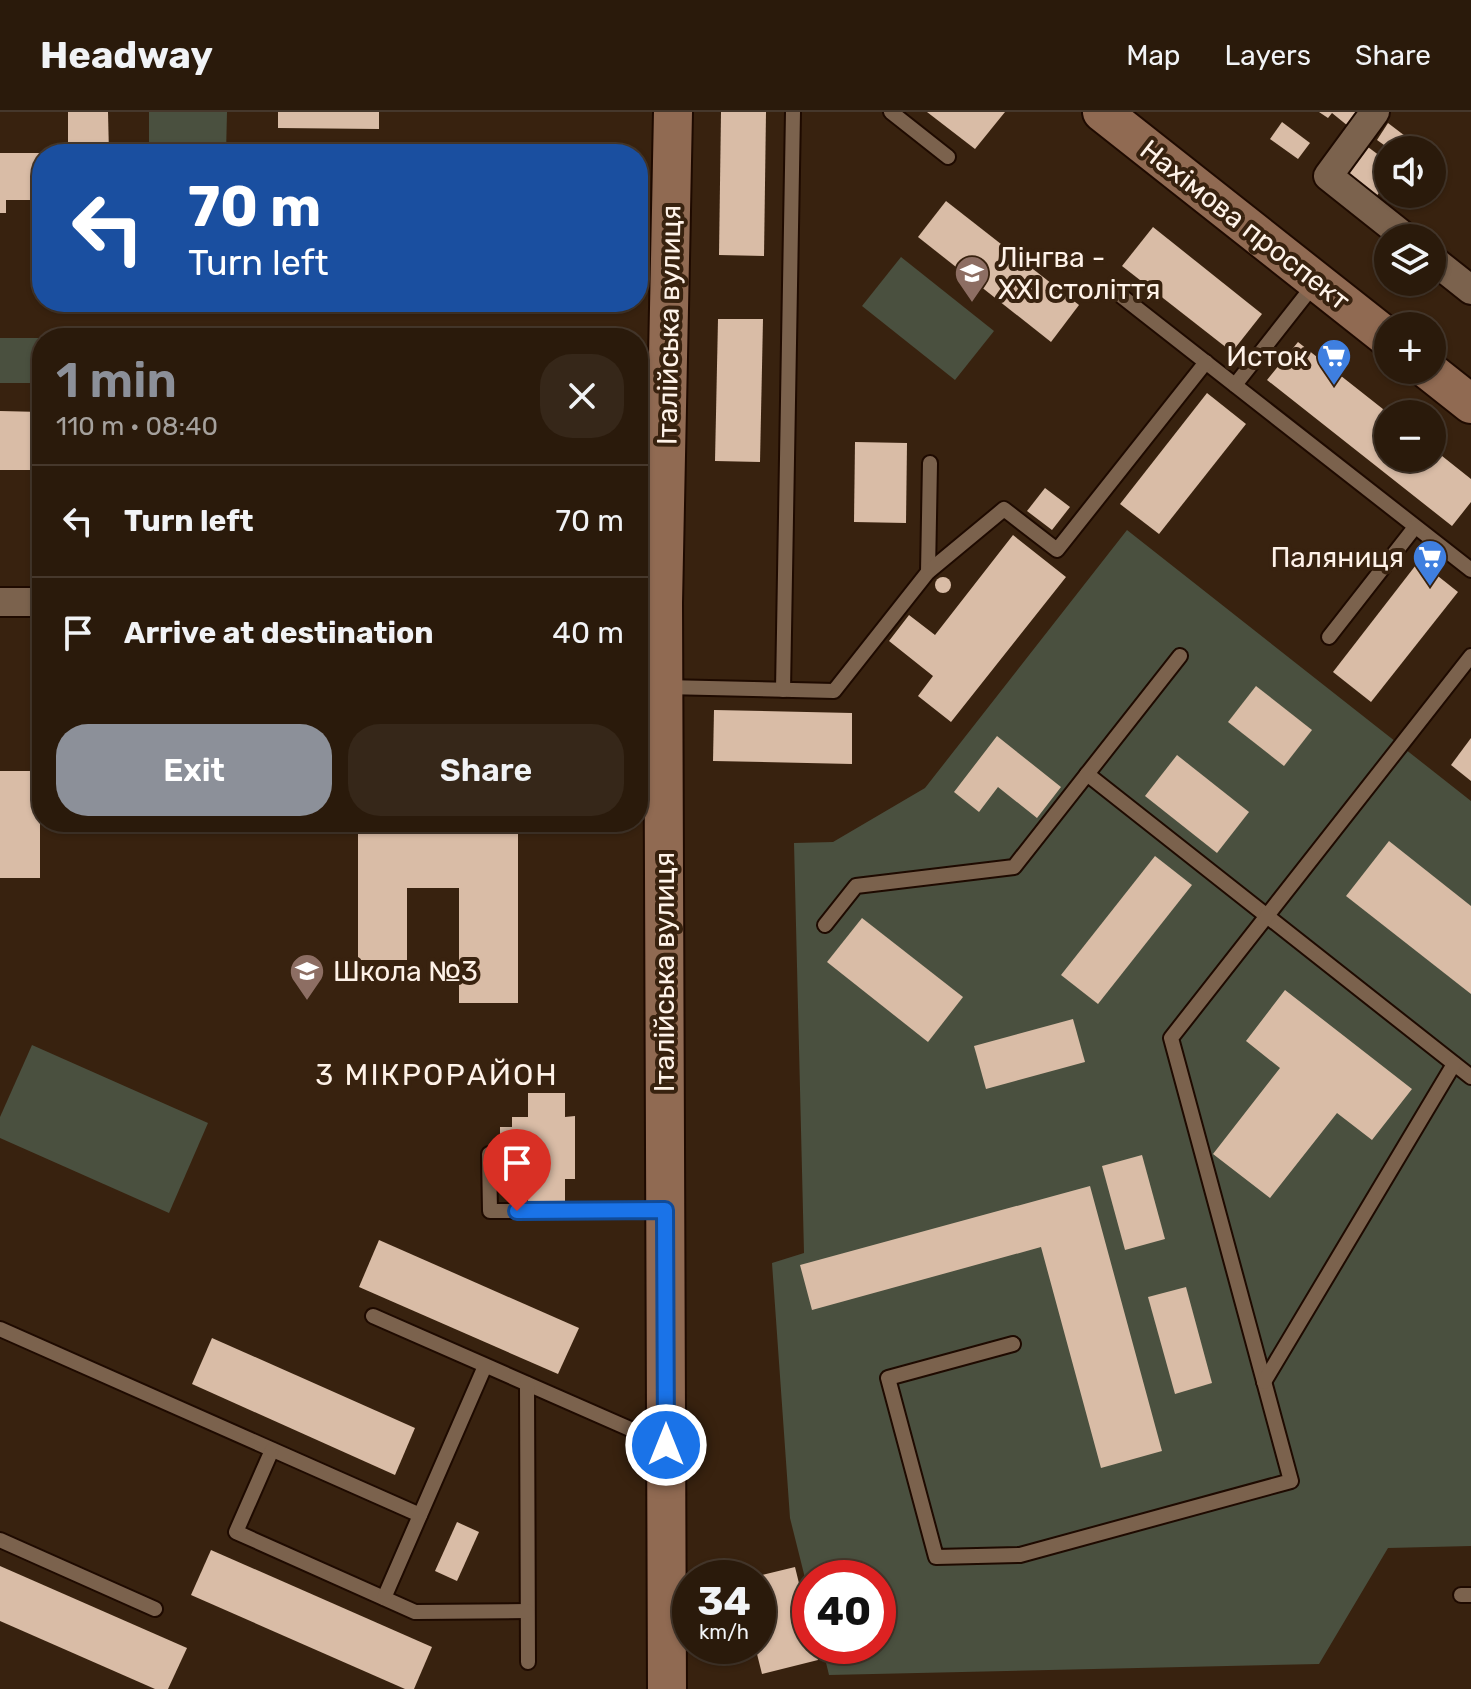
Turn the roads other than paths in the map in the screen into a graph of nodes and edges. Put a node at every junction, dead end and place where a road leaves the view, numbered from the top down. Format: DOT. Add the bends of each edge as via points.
graph roads {
  1 [pos="673,112"];
  2 [pos="793,112"];
  3 [pos="891,112"];
  4 [pos="1102,112"];
  5 [pos="1375,112"];
  6 [pos="948,157"];
  7 [pos="1388,224"];
  8 [pos="1446,270"];
  9 [pos="1317,282"];
  10 [pos="1471,290"];
  11 [pos="1120,295"];
  12 [pos="1374,327"];
  13 [pos="1206,362"];
  14 [pos="1446,384"];
  15 [pos="1235,385"];
  16 [pos="1471,404"];
  17 [pos="930,463"];
  18 [pos="1415,527"];
  19 [pos="1471,570"];
  20 [pos="928,572"];
  21 [pos="0,602"];
  22 [pos="32,602"];
  23 [pos="650,603"];
  24 [pos="1329,637"];
  25 [pos="1180,656"];
  26 [pos="1471,656"];
  27 [pos="664,687"];
  28 [pos="783,690"];
  29 [pos="1087,774"];
  30 [pos="1267,916"];
  31 [pos="825,925"];
  32 [pos="1454,1064"];
  33 [pos="1471,1077"];
  34 [pos="489,1154"];
  35 [pos="665,1210"];
  36 [pos="373,1316"];
  37 [pos="2,1333"];
  38 [pos="1013,1344"];
  39 [pos="485,1366"];
  40 [pos="1264,1382"];
  41 [pos="527,1384"];
  42 [pos="666,1445"];
  43 [pos="272,1450"];
  44 [pos="420,1515"];
  45 [pos="0,1540"];
  46 [pos="384,1598"];
  47 [pos="155,1609"];
  48 [pos="527,1611"];
  49 [pos="528,1662"];
  50 [pos="667,1689"];
  1 -- 23 [label="street, Італійська вулиця"];
  2 -- 28 [label="lane"];
  3 -- 6 [label="lane"];
  4 -- 9 [label="street, Нахімова проспект"];
  5 -- 7 [label="street" via="1328,176"];
  8 -- 10 [label="street"];
  9 -- 12 [label="street, Нахімова проспект"];
  9 -- 15 [label="lane"];
  11 -- 13 [label="lane"];
  13 -- 15 [label="lane"];
  13 -- 20 [label="lane" via="1057,550 1004,509"];
  14 -- 16 [label="street"];
  15 -- 18 [label="lane"];
  17 -- 20 [label="lane"];
  18 -- 19 [label="lane"];
  18 -- 24 [label="lane"];
  20 -- 28 [label="lane" via="834,691"];
  21 -- 22 [label="street"];
  23 -- 27 [label="street, Італійська вулиця"];
  25 -- 29 [label="lane"];
  26 -- 30 [label="lane"];
  27 -- 28 [label="lane"];
  27 -- 35 [label="street, Італійська вулиця"];
  29 -- 30 [label="lane"];
  29 -- 31 [label="lane" via="1014,867 856,886"];
  30 -- 32 [label="lane"];
  30 -- 40 [label="lane" via="1171,1038"];
  32 -- 33 [label="lane"];
  32 -- 40 [label="lane"];
  34 -- 35 [label="lane" via="490,1211"];
  35 -- 42 [label="street, Італійська вулиця"];
  36 -- 39 [label="lane"];
  37 -- 43 [label="lane"];
  38 -- 40 [label="lane" via="888,1378 936,1557 1020,1555 1291,1481"];
  39 -- 41 [label="lane"];
  39 -- 44 [label="lane"];
  41 -- 42 [label="lane"];
  41 -- 48 [label="lane"];
  42 -- 50 [label="street, Італійська вулиця"];
  43 -- 44 [label="lane"];
  43 -- 46 [label="lane" via="236,1532"];
  44 -- 46 [label="lane"];
  45 -- 47 [label="lane"];
  46 -- 48 [label="lane" via="415,1612"];
  48 -- 49 [label="lane"];
}
